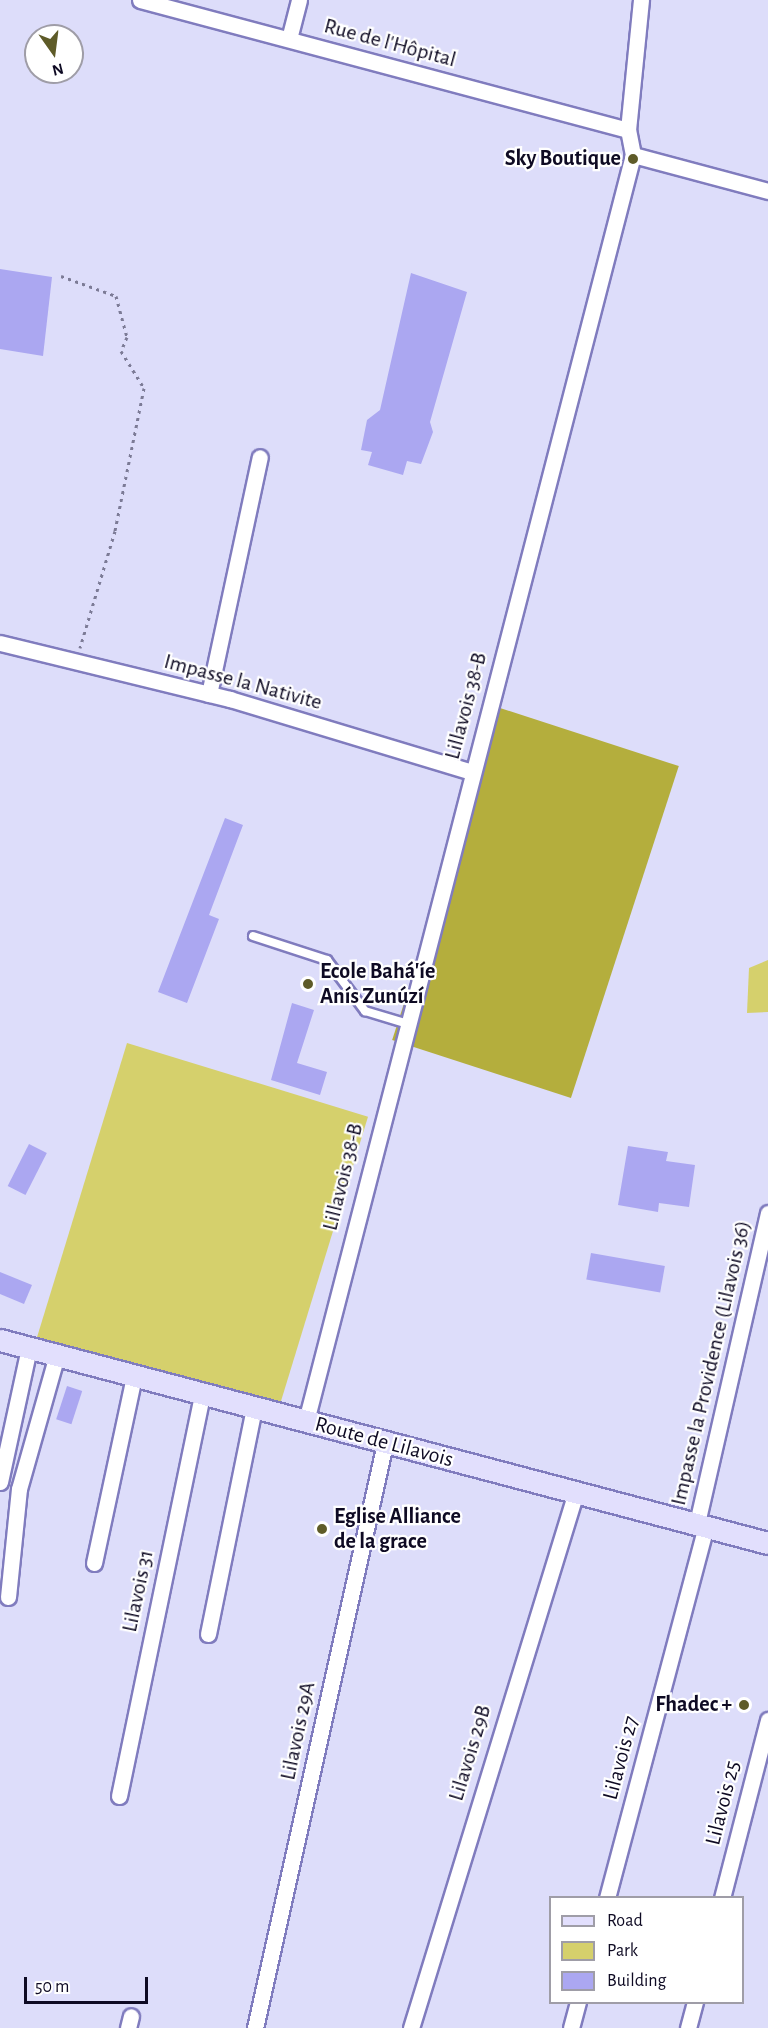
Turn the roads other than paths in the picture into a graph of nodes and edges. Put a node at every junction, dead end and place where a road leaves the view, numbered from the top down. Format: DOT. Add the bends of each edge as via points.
graph roads {
  1 [pos="299,0"];
  2 [pos="641,0"];
  3 [pos="148,1"];
  4 [pos="289,39"];
  5 [pos="628,130"];
  6 [pos="633,155"];
  7 [pos="768,191"];
  8 [pos="260,457"];
  9 [pos="0,644"];
  10 [pos="209,694"];
  11 [pos="472,772"];
  12 [pos="253,936"];
  13 [pos="405,1023"];
  14 [pos="768,1213"];
  15 [pos="0,1340"];
  16 [pos="29,1348"];
  17 [pos="57,1356"];
  18 [pos="134,1377"];
  19 [pos="202,1395"];
  20 [pos="254,1408"];
  21 [pos="306,1421"];
  22 [pos="384,1443"];
  23 [pos="0,1482"];
  24 [pos="576,1492"];
  25 [pos="702,1525"];
  26 [pos="768,1543"];
  27 [pos="94,1563"];
  28 [pos="8,1597"];
  29 [pos="208,1634"];
  30 [pos="768,1720"];
  31 [pos="118,1796"];
  32 [pos="608,1896"];
  33 [pos="723,1896"];
  34 [pos="577,2004"];
  35 [pos="694,2004"];
  36 [pos="255,2028"];
  37 [pos="411,2028"];
  38 [pos="571,2028"];
  39 [pos="688,2028"];
  1 -- 4 [label="street"];
  2 -- 5 [label="street, Lillavois 38-B"];
  3 -- 4 [label="street, Rue de l'Hôpital"];
  4 -- 5 [label="street, Rue de l'Hôpital"];
  5 -- 6 [label="street, Lillavois 38-B"];
  6 -- 7 [label="street"];
  6 -- 11 [label="street, Lillavois 38-B" via="563,440"];
  8 -- 10 [label="street"];
  9 -- 10 [label="street, Impasse la Nativite"];
  10 -- 11 [label="street, Impasse la Nativite"];
  11 -- 13 [label="street, Lillavois 38-B"];
  12 -- 13 [label="lane" via="327,960 365,1011"];
  13 -- 21 [label="street, Lillavois 38-B"];
  14 -- 25 [label="street, Impasse la Providence (Lilavois 36)"];
  15 -- 16 [label="main road, Route de Lilavois"];
  16 -- 17 [label="main road, Route de Lilavois"];
  16 -- 23 [label="street"];
  17 -- 18 [label="main road, Route de Lilavois"];
  17 -- 28 [label="street" via="19,1489"];
  18 -- 19 [label="main road, Route de Lilavois"];
  18 -- 27 [label="street"];
  19 -- 20 [label="main road, Route de Lilavois"];
  19 -- 31 [label="street, Lilavois 31"];
  20 -- 21 [label="main road, Route de Lilavois"];
  20 -- 29 [label="street"];
  21 -- 22 [label="main road, Route de Lilavois"];
  22 -- 24 [label="main road, Route de Lilavois"];
  22 -- 36 [label="street, Lilavois 29A"];
  24 -- 25 [label="main road, Route de Lilavois"];
  24 -- 37 [label="street, Lilavois 29B"];
  25 -- 26 [label="main road, Route de Lilavois"];
  25 -- 32 [label="street, Lilavois 27"];
  30 -- 33 [label="street, Lilavois 25"];
  34 -- 38 [label="street"];
  35 -- 39 [label="street"];
}
